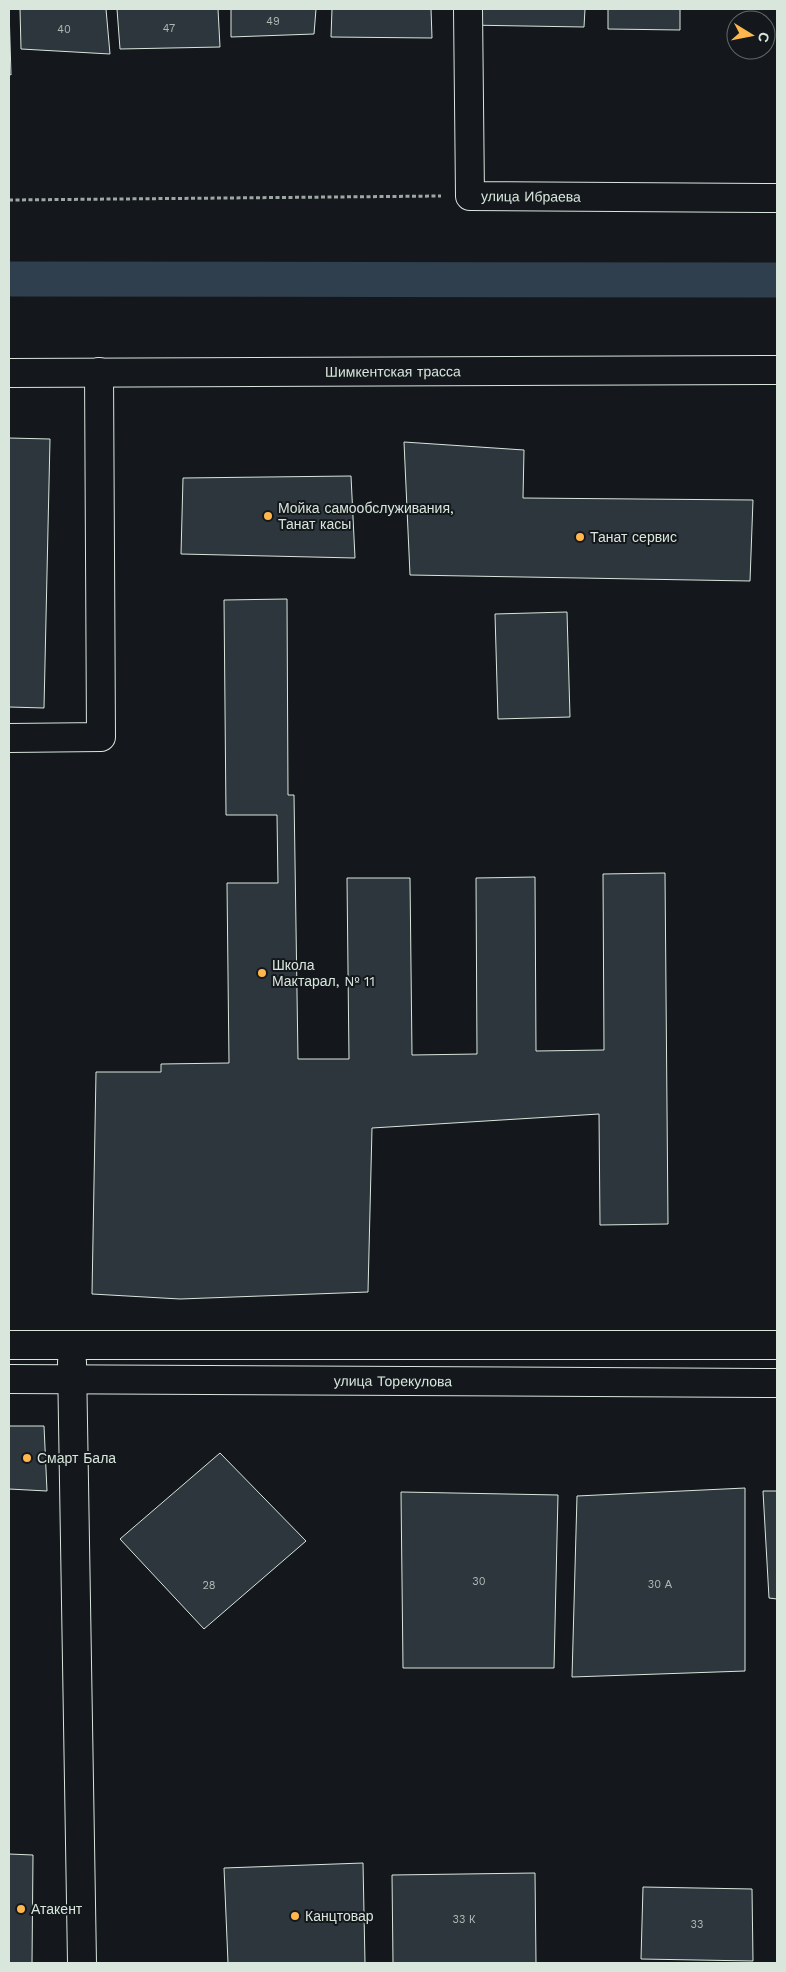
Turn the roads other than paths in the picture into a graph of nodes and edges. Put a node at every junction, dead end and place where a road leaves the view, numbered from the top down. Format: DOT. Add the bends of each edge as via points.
graph roads {
  1 [pos="468,9"];
  2 [pos="777,198"];
  3 [pos="777,370"];
  4 [pos="99,372"];
  5 [pos="9,373"];
  6 [pos="9,738"];
  7 [pos="9,1345"];
  8 [pos="72,1345"];
  9 [pos="777,1345"];
  10 [pos="9,1379"];
  11 [pos="72,1379"];
  12 [pos="777,1382"];
  13 [pos="82,1963"];
  1 -- 2 [label="street, улица Ибраева" via="470,196"];
  3 -- 4 [label="street, Шимкентская трасса"];
  4 -- 5 [label="street, Шимкентская трасса"];
  4 -- 6 [label="street" via="101,737"];
  7 -- 8 [label="street"];
  8 -- 9 [label="street"];
  8 -- 11 [label="street"];
  10 -- 11 [label="street, улица Торекулова"];
  11 -- 12 [label="street, улица Торекулова"];
  11 -- 13 [label="street"];
}
